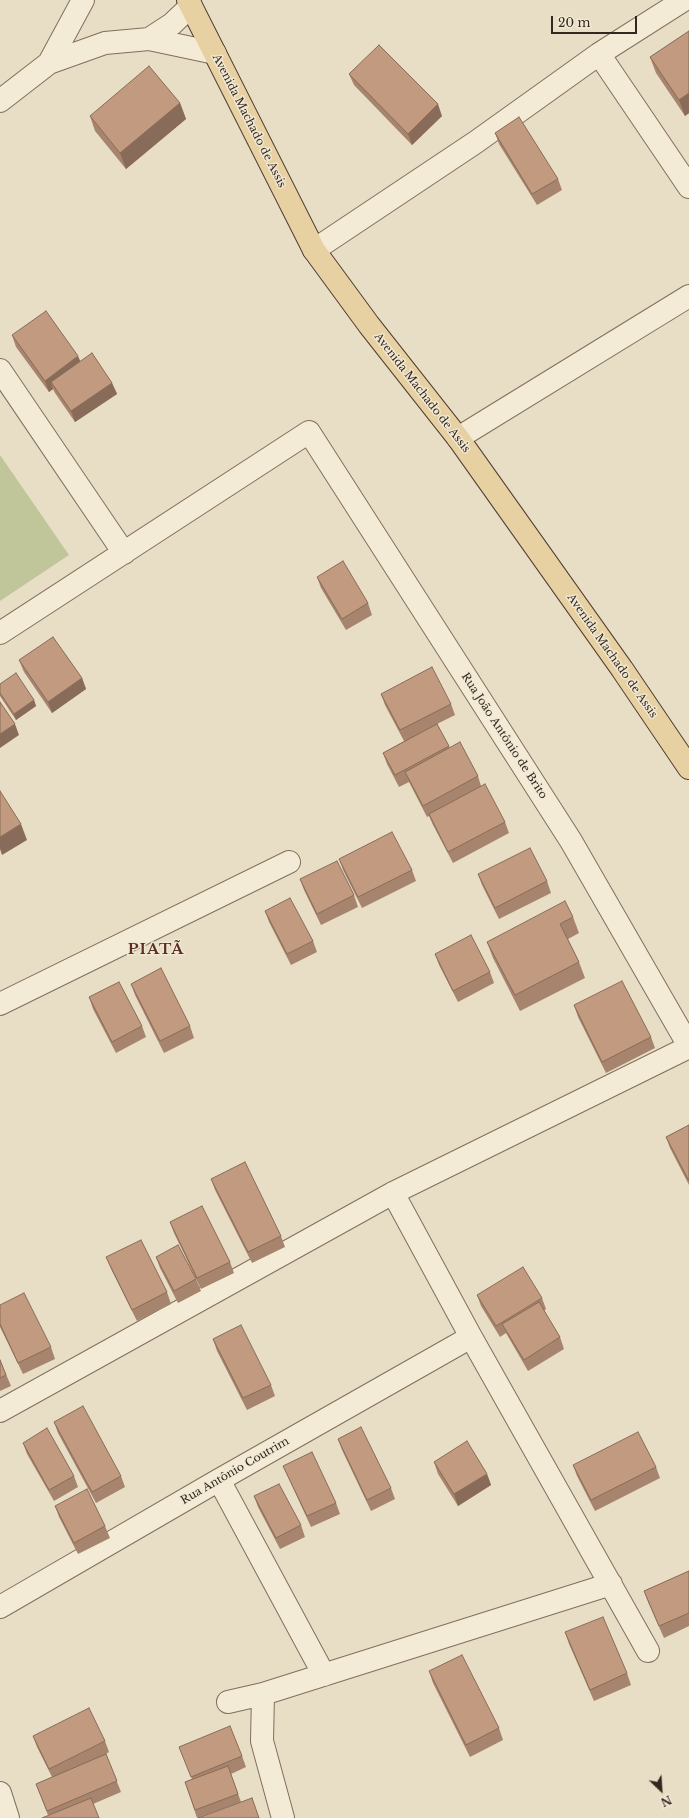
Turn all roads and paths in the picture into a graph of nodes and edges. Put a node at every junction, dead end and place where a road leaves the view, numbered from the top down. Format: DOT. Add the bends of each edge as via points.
graph roads {
  1 [pos="83,0"];
  2 [pos="684,0"];
  3 [pos="189,3"];
  4 [pos="149,40"];
  5 [pos="215,53"];
  6 [pos="599,54"];
  7 [pos="49,63"];
  8 [pos="0,101"];
  9 [pos="689,187"];
  10 [pos="314,250"];
  11 [pos="689,296"];
  12 [pos="0,370"];
  13 [pos="458,438"];
  14 [pos="124,553"];
  15 [pos="0,633"];
  16 [pos="689,768"];
  17 [pos="288,862"];
  18 [pos="0,1004"];
  19 [pos="689,1047"];
  20 [pos="393,1193"];
  21 [pos="471,1337"];
  22 [pos="0,1411"];
  23 [pos="219,1480"];
  24 [pos="611,1584"];
  25 [pos="0,1607"];
  26 [pos="648,1651"];
  27 [pos="324,1675"];
  28 [pos="263,1694"];
  29 [pos="228,1702"];
  30 [pos="0,1793"];
  31 [pos="8,1818"];
  32 [pos="283,1818"];
  1 -- 7 [label="street"];
  2 -- 6 [label="street"];
  3 -- 4 [label="street" via="172,24"];
  3 -- 5 [label="main road, Avenida Machado de Assis"];
  4 -- 5 [label="street"];
  4 -- 7 [label="street" via="105,43"];
  5 -- 10 [label="main road, Avenida Machado de Assis"];
  6 -- 9 [label="street"];
  6 -- 10 [label="street" via="476,142"];
  7 -- 8 [label="street"];
  10 -- 13 [label="main road, Avenida Machado de Assis"];
  11 -- 13 [label="street"];
  12 -- 14 [label="street"];
  13 -- 16 [label="main road, Avenida Machado de Assis"];
  14 -- 15 [label="street"];
  14 -- 19 [label="street, Rua João Antônio de Brito" via="309,432 571,841"];
  17 -- 18 [label="street"];
  19 -- 20 [label="street"];
  20 -- 21 [label="street"];
  20 -- 22 [label="street"];
  21 -- 23 [label="street, Rua Antônio Coutrim"];
  21 -- 24 [label="street"];
  23 -- 25 [label="street, Rua Antônio Coutrim"];
  23 -- 27 [label="street"];
  24 -- 26 [label="street"];
  24 -- 27 [label="street"];
  27 -- 28 [label="street"];
  28 -- 29 [label="street"];
  28 -- 32 [label="street" via="262,1741"];
  30 -- 31 [label="street"];
}
